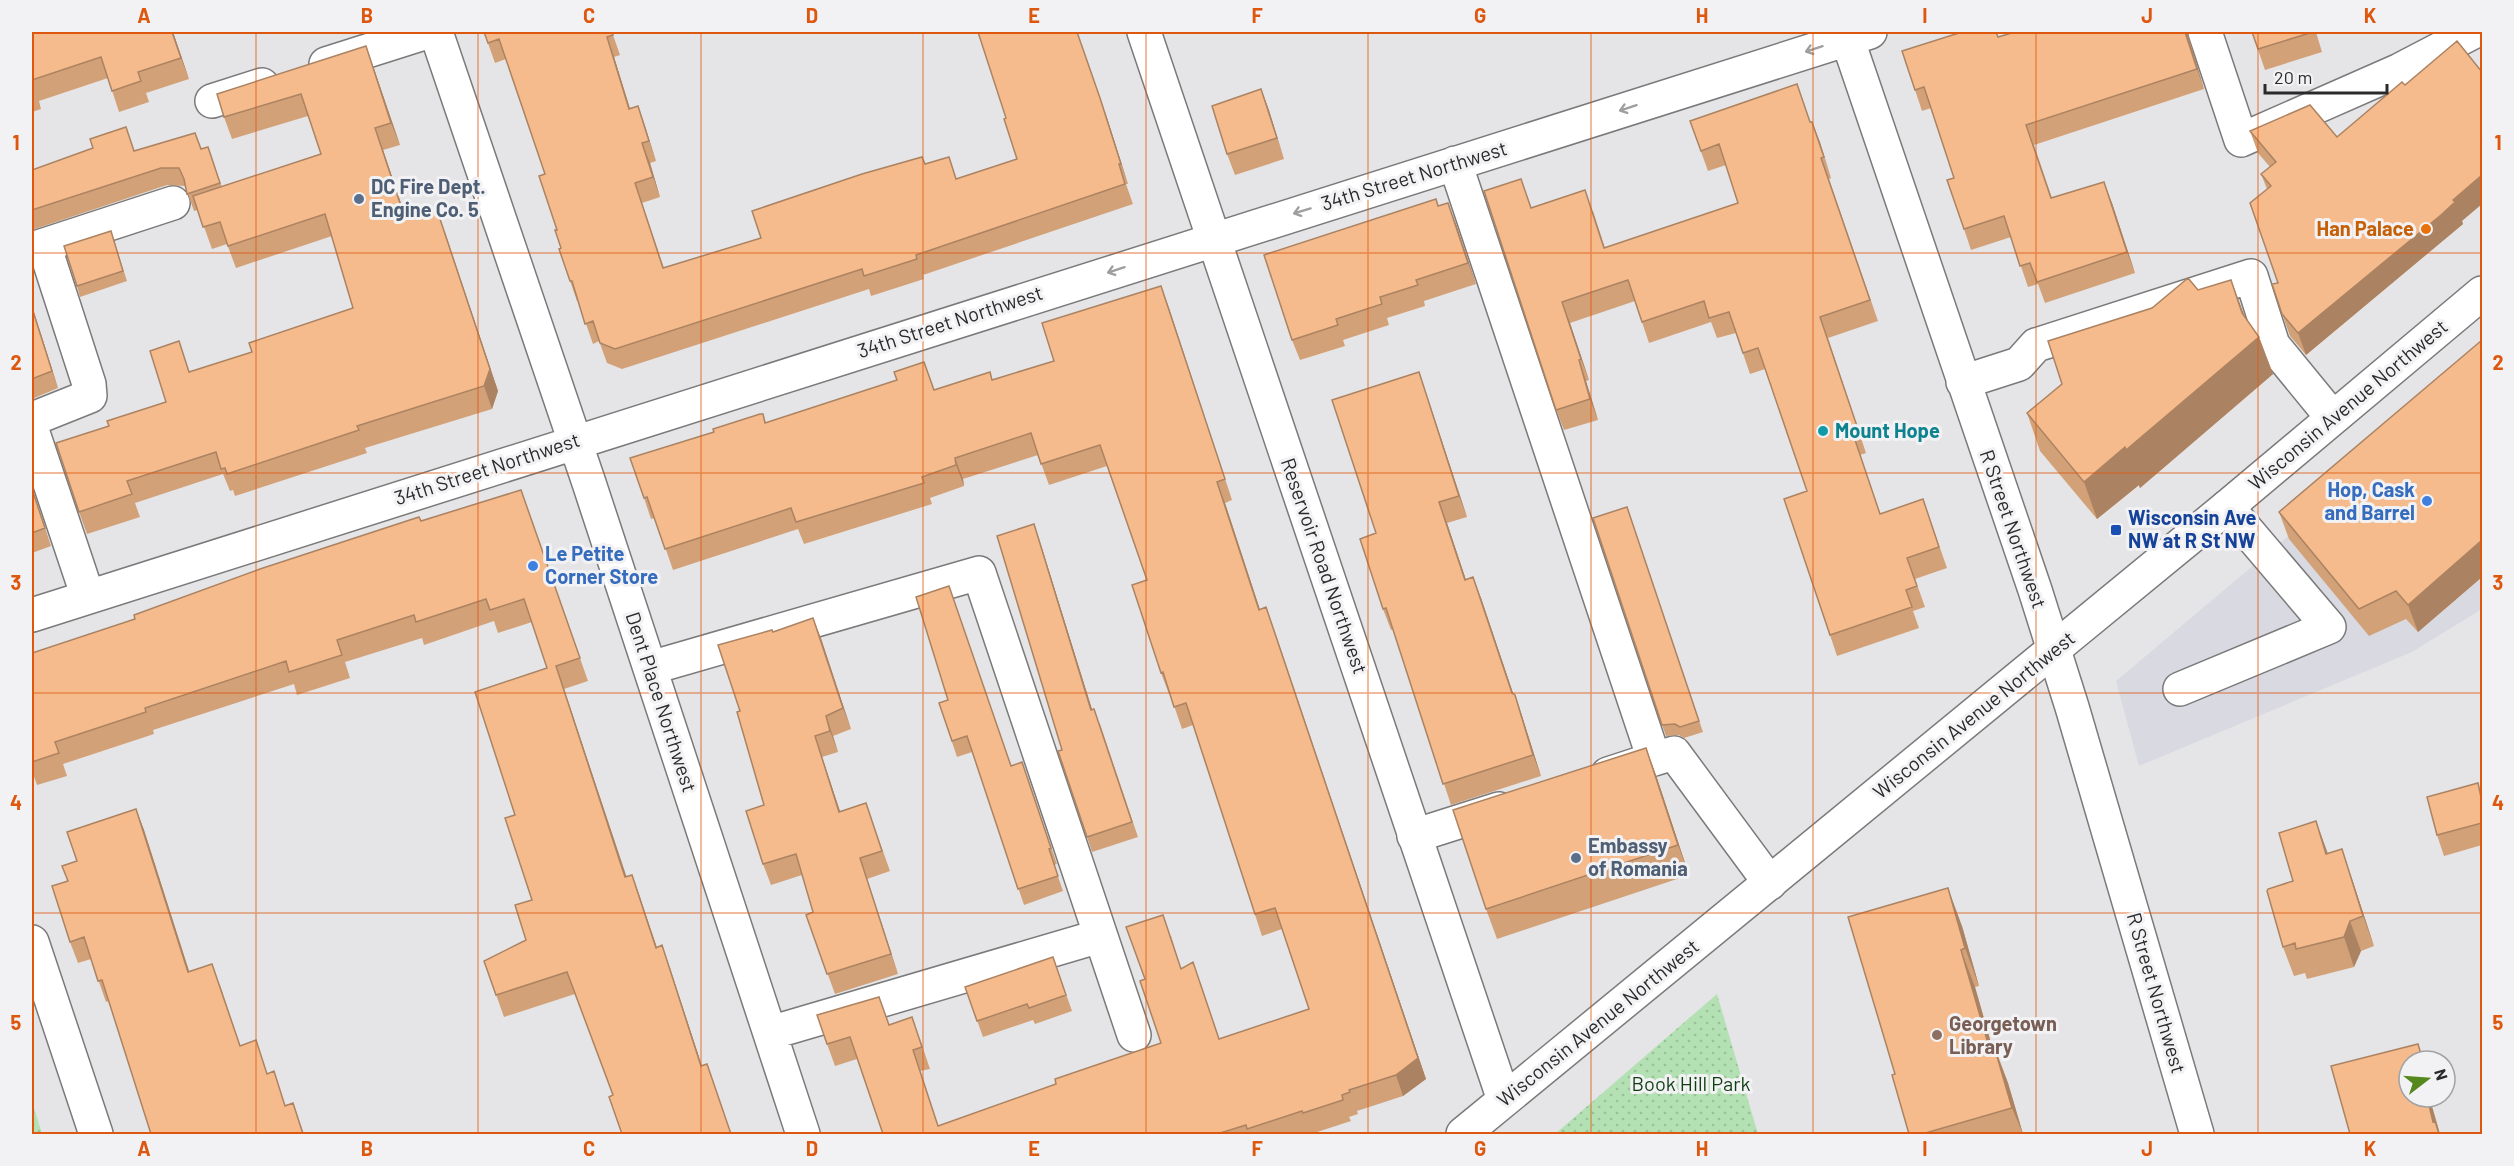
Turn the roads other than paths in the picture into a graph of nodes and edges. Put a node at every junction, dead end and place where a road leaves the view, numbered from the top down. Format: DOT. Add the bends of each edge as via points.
graph roads {
  1 [pos="427,32"];
  2 [pos="436,32"];
  3 [pos="1144,32"];
  4 [pos="2205,32"];
  5 [pos="2473,32"];
  6 [pos="1854,34"];
  7 [pos="212,101"];
  8 [pos="1455,163"];
  9 [pos="173,203"];
  10 [pos="1214,239"];
  11 [pos="38,247"];
  12 [pos="2482,293"];
  13 [pos="1963,382"];
  14 [pos="2332,417"];
  15 [pos="32,428"];
  16 [pos="574,441"];
  17 [pos="2228,507"];
  18 [pos="88,597"];
  19 [pos="32,615"];
  20 [pos="2054,650"];
  21 [pos="650,668"];
  22 [pos="2180,688"];
  23 [pos="1654,759"];
  24 [pos="1577,784"];
  25 [pos="1522,802"];
  26 [pos="1414,837"];
  27 [pos="1770,883"];
  28 [pos="1100,936"];
  29 [pos="32,942"];
  30 [pos="770,1034"];
  31 [pos="1134,1035"];
  32 [pos="1504,1100"];
  33 [pos="96,1134"];
  34 [pos="803,1134"];
  35 [pos="1463,1134"];
  36 [pos="2197,1134"];
  1 -- 7 [label="street"];
  2 -- 16 [label="street, Dent Place Northwest"];
  3 -- 10 [label="street, Reservoir Road Northwest"];
  4 -- 5 [label="street" via="2241,140 2400,70"];
  6 -- 8 [label="street, 34th Street Northwest, one-way"];
  6 -- 13 [label="street, R Street Northwest"];
  8 -- 10 [label="street, 34th Street Northwest, one-way"];
  8 -- 23 [label="street"];
  9 -- 11 [label="street"];
  10 -- 16 [label="street, 34th Street Northwest, one-way"];
  10 -- 26 [label="street, Reservoir Road Northwest"];
  11 -- 15 [label="street" via="89,384 90,396 35,418"];
  12 -- 14 [label="street, Wisconsin Avenue Northwest"];
  13 -- 14 [label="street" via="2019,364 2036,345 2251,276 2273,345"];
  13 -- 20 [label="street, R Street Northwest"];
  14 -- 17 [label="street, Wisconsin Avenue Northwest"];
  15 -- 18 [label="street"];
  16 -- 18 [label="street, 34th Street Northwest"];
  16 -- 21 [label="street, Dent Place Northwest"];
  17 -- 20 [label="street, Wisconsin Avenue Northwest"];
  17 -- 22 [label="street" via="2329,627"];
  18 -- 19 [label="street, 34th Street Northwest"];
  20 -- 27 [label="street, Wisconsin Avenue Northwest"];
  20 -- 36 [label="street, R Street Northwest"];
  21 -- 28 [label="street" via="979,573"];
  21 -- 30 [label="street, Dent Place Northwest"];
  23 -- 24 [label="street"];
  23 -- 27 [label="street" via="1674,753"];
  25 -- 26 [label="street"];
  26 -- 32 [label="street, Reservoir Road Northwest"];
  27 -- 32 [label="street, Wisconsin Avenue Northwest"];
  28 -- 30 [label="street"];
  28 -- 31 [label="street"];
  29 -- 33 [label="street"];
  30 -- 34 [label="street, Dent Place Northwest"];
  32 -- 35 [label="street, Wisconsin Avenue Northwest"];
}
